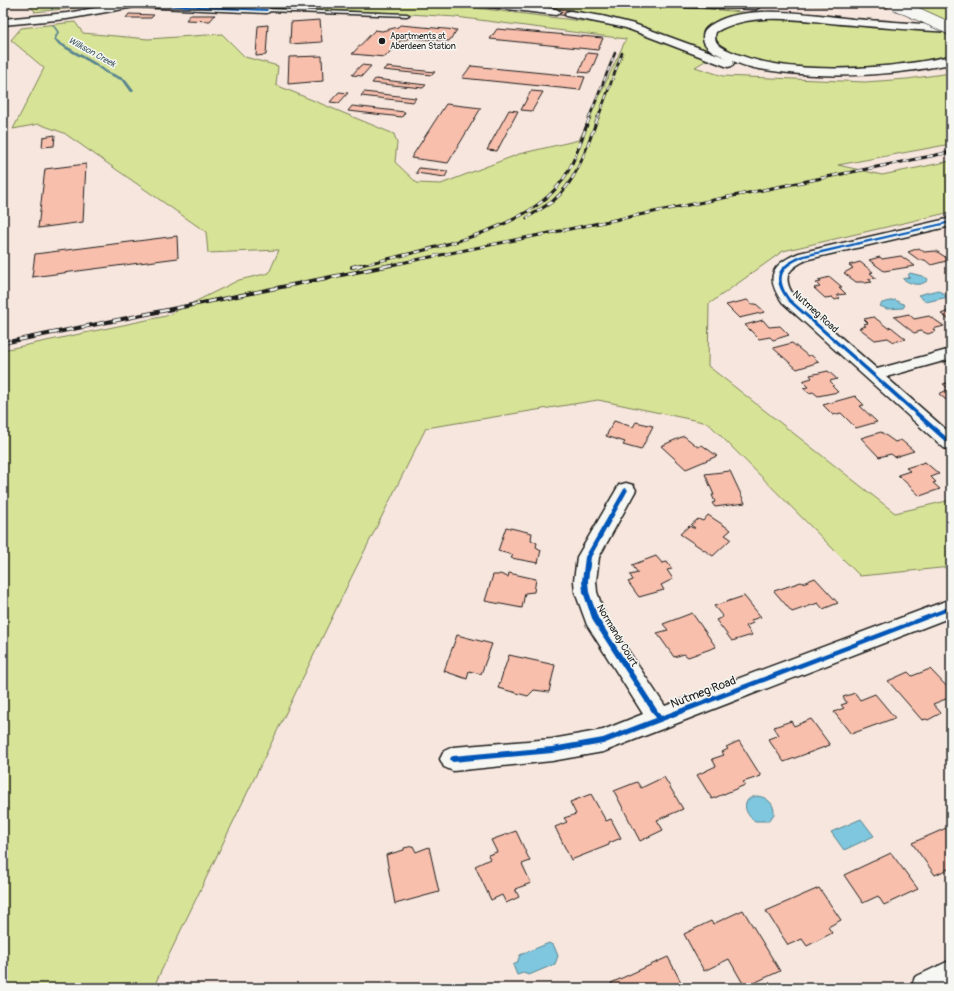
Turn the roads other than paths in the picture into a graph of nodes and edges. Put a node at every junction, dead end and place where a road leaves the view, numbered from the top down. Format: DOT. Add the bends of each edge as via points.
graph roads {
  1 [pos="139,3"];
  2 [pos="482,3"];
  3 [pos="662,3"];
  4 [pos="731,5"];
  5 [pos="893,6"];
  6 [pos="833,9"];
  7 [pos="267,10"];
  8 [pos="556,12"];
  9 [pos="943,13"];
  10 [pos="570,14"];
  11 [pos="405,17"];
  12 [pos="3,22"];
  13 [pos="951,23"];
  14 [pos="951,29"];
  15 [pos="951,60"];
  16 [pos="951,67"];
  17 [pos="951,222"];
  18 [pos="951,354"];
  19 [pos="874,376"];
  20 [pos="951,444"];
  21 [pos="626,490"];
  22 [pos="951,608"];
  23 [pos="660,719"];
  24 [pos="453,759"];
  25 [pos="951,975"];
  26 [pos="926,988"];
  1 -- 7 [label="street"];
  1 -- 12 [label="main road" via="67,16"];
  2 -- 8 [label="main road"];
  3 -- 4 [label="main road"];
  4 -- 6 [label="main road"];
  4 -- 13 [label="main road"];
  5 -- 9 [label="main road"];
  5 -- 14 [label="main road, bridge"];
  7 -- 11 [label="lane"];
  10 -- 16 [label="main road" via="621,23 715,59 773,72 851,77"];
  14 -- 15 [label="main road" via="761,16 721,23 711,30 708,37 716,49 729,56 792,70 876,70 914,67"];
  17 -- 19 [label="street, Nutmeg Road" via="804,256 782,270 779,278 780,287 785,295"];
  18 -- 19 [label="street"];
  19 -- 20 [label="street, Nutmeg Road"];
  21 -- 23 [label="street, Normandy Court" via="588,557 586,592 596,619"];
  22 -- 23 [label="street, Nutmeg Road"];
  23 -- 24 [label="street, Nutmeg Road" via="603,741 552,750"];
  25 -- 26 [label="street"];
}
